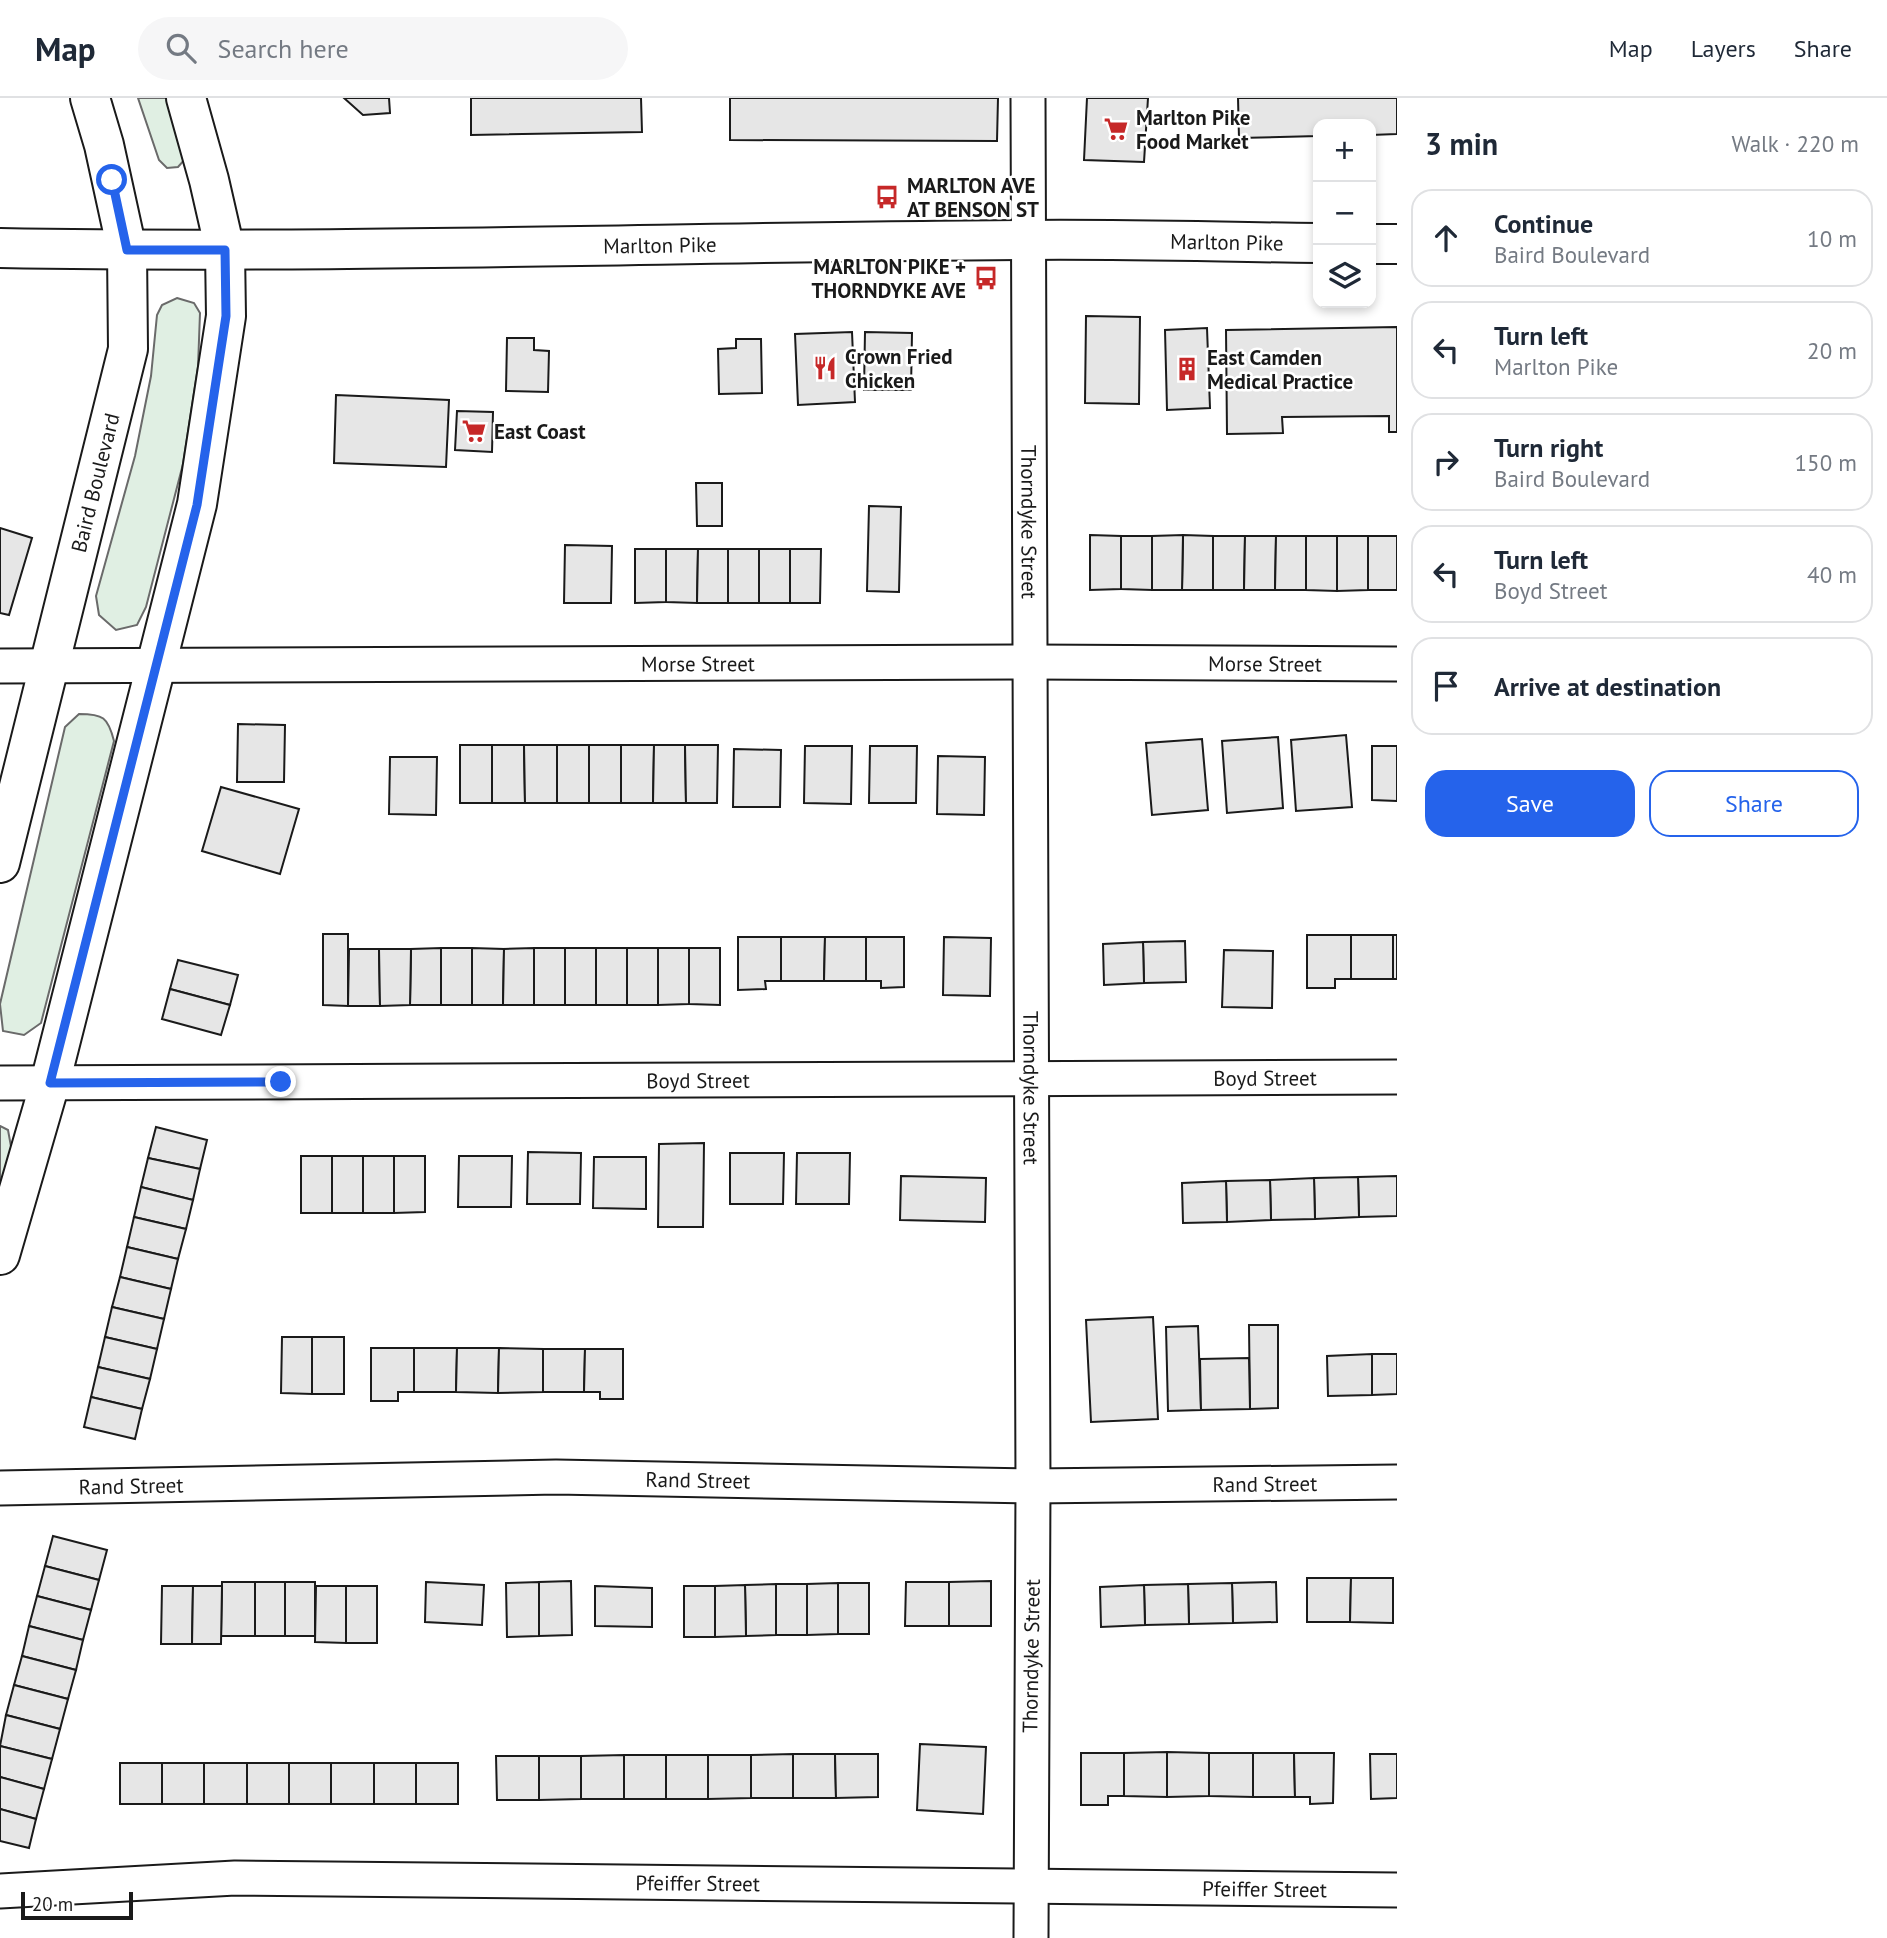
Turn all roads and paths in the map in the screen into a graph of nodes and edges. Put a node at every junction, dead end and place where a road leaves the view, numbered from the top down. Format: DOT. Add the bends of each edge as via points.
graph roads {
  1 [pos="90,98"];
  2 [pos="186,98"];
  3 [pos="1028,98"];
  4 [pos="1030,240"];
  5 [pos="1313,243"];
  6 [pos="1376,244"];
  7 [pos="1397,244"];
  8 [pos="0,248"];
  9 [pos="127,250"];
  10 [pos="225,250"];
  11 [pos="1030,662"];
  12 [pos="156,664"];
  13 [pos="1397,664"];
  14 [pos="0,666"];
  15 [pos="50,666"];
  16 [pos="0,863"];
  17 [pos="1397,1077"];
  18 [pos="1030,1079"];
  19 [pos="0,1083"];
  20 [pos="50,1083"];
  21 [pos="0,1255"];
  22 [pos="1397,1482"];
  23 [pos="1033,1486"];
  24 [pos="0,1488"];
  25 [pos="1029,1887"];
  26 [pos="1397,1890"];
  27 [pos="0,1891"];
  28 [pos="1031,1938"];
  1 -- 9 [label="main road, Baird Boulevard"];
  2 -- 10 [label="main road"];
  3 -- 4 [label="street, Thorndyke Street"];
  4 -- 5 [label="main road, Marlton Pike"];
  4 -- 10 [label="main road, Marlton Pike"];
  4 -- 11 [label="street, Thorndyke Street"];
  6 -- 7 [label="main road"];
  8 -- 9 [label="main road, Marlton Pike"];
  9 -- 10 [label="main road, Marlton Pike"];
  9 -- 15 [label="main road, Baird Boulevard" via="128,349"];
  10 -- 12 [label="main road" via="226,316 197,505"];
  11 -- 12 [label="street, Morse Street"];
  11 -- 13 [label="street, Morse Street"];
  11 -- 18 [label="street, Thorndyke Street"];
  12 -- 15 [label="street, Morse Street"];
  12 -- 20 [label="main road"];
  14 -- 15 [label="street, Morse Street"];
  15 -- 16 [label="main road, Baird Boulevard"];
  17 -- 18 [label="street, Boyd Street"];
  18 -- 20 [label="street, Boyd Street"];
  18 -- 23 [label="street, Thorndyke Street"];
  19 -- 20 [label="street, Boyd Street"];
  20 -- 21 [label="main road"];
  22 -- 23 [label="street, Rand Street"];
  23 -- 24 [label="street, Rand Street" via="556,1477"];
  23 -- 25 [label="street, Thorndyke Street"];
  25 -- 26 [label="street, Pfeiffer Street"];
  25 -- 27 [label="street, Pfeiffer Street" via="234,1878"];
  25 -- 28 [label="street, Thorndyke Street"];
}
